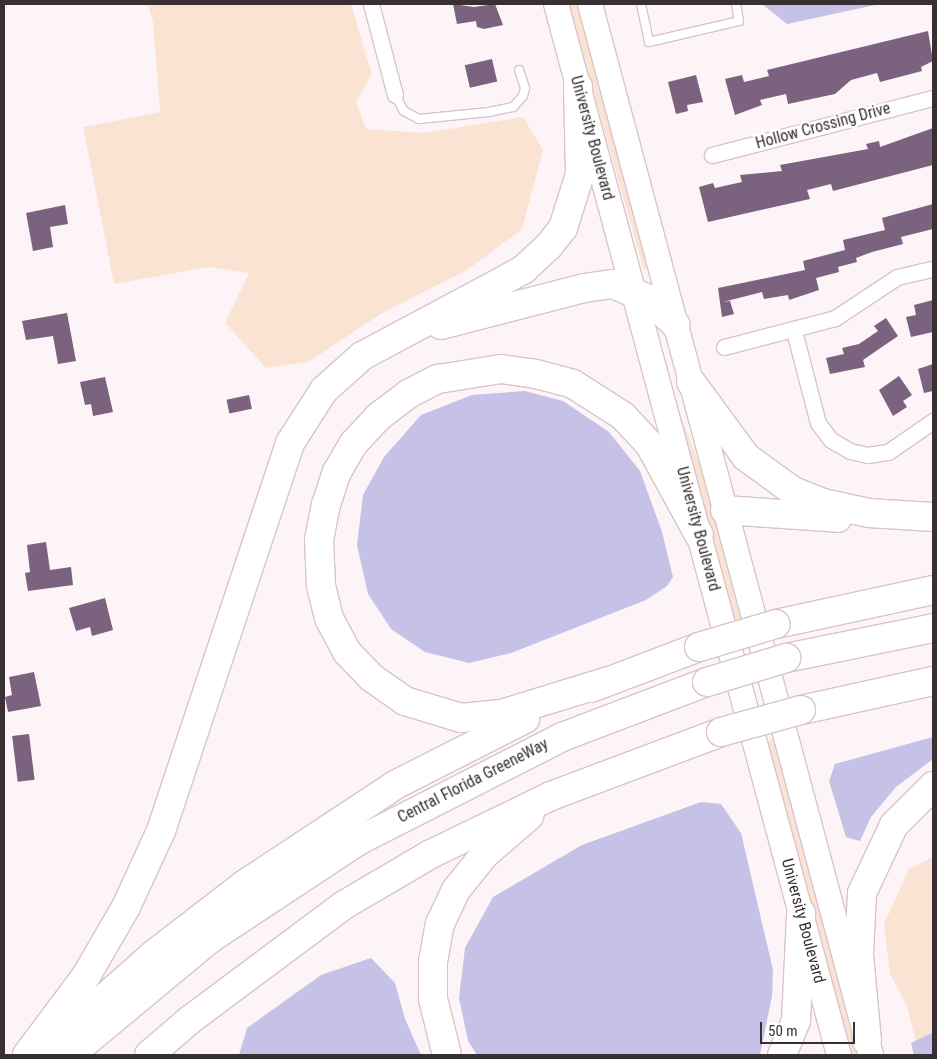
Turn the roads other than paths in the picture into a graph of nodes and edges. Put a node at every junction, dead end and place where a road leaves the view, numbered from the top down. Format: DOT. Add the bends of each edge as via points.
graph roads {
  1 [pos="371,4"];
  2 [pos="556,4"];
  3 [pos="590,4"];
  4 [pos="641,4"];
  5 [pos="736,4"];
  6 [pos="519,70"];
  7 [pos="578,86"];
  8 [pos="395,95"];
  9 [pos="933,98"];
  10 [pos="712,155"];
  11 [pos="933,269"];
  12 [pos="634,290"];
  13 [pos="676,325"];
  14 [pos="794,331"];
  15 [pos="401,335"];
  16 [pos="724,347"];
  17 [pos="691,382"];
  18 [pos="933,421"];
  19 [pos="725,510"];
  20 [pos="869,513"];
  21 [pos="933,517"];
  22 [pos="700,535"];
  23 [pos="933,590"];
  24 [pos="933,628"];
  25 [pos="608,680"];
  26 [pos="933,681"];
  27 [pos="933,786"];
  28 [pos="551,796"];
  29 [pos="801,913"];
  30 [pos="869,1048"];
  31 [pos="27,1055"];
  32 [pos="50,1055"];
  33 [pos="71,1055"];
  34 [pos="149,1055"];
  35 [pos="447,1055"];
  36 [pos="782,1055"];
  37 [pos="839,1055"];
  1 -- 8 [label="street"];
  2 -- 7 [label="main road, University Boulevard"];
  3 -- 13 [label="main road, University Boulevard"];
  4 -- 5 [label="lane" via="649,42 739,21"];
  6 -- 8 [label="lane" via="525,88 523,96 513,106 497,110 419,119 404,111"];
  7 -- 12 [label="main road, University Boulevard"];
  7 -- 15 [label="highway" via="580,174 563,228 524,269"];
  9 -- 10 [label="street, Hollow Crossing Drive"];
  11 -- 14 [label="street" via="898,277 835,318"];
  12 -- 13 [label="highway" via="649,299"];
  12 -- 15 [label="highway" via="613,284 584,288"];
  12 -- 22 [label="main road, University Boulevard"];
  13 -- 17 [label="main road, University Boulevard"];
  14 -- 16 [label="street"];
  14 -- 18 [label="street" via="818,423 831,440 850,451 868,455 888,452"];
  15 -- 31 [label="highway" via="362,356 324,390 290,443 161,831 126,907 86,976"];
  17 -- 19 [label="main road, University Boulevard"];
  17 -- 20 [label="highway" via="711,404 733,442 769,477 814,500"];
  19 -- 20 [label="highway" via="842,518"];
  19 -- 30 [label="main road, University Boulevard"];
  20 -- 21 [label="highway"];
  22 -- 25 [label="highway" via="650,445 623,416 573,384 536,374 501,368 438,379 408,394 378,417 354,443 337,472 326,505 319,540 321,584 329,618 347,652 372,678 405,701 461,718 501,714"];
  22 -- 29 [label="main road, University Boulevard"];
  23 -- 25 [label="highway, bridge" via="776,624 699,647"];
  24 -- 33 [label="highway, Central Florida GreeneWay, bridge" via="786,658 707,682 562,737 358,841 211,938"];
  25 -- 32 [label="highway" via="404,780 313,836 154,954 91,1010"];
  26 -- 28 [label="highway, bridge" via="801,710 721,732"];
  27 -- 30 [label="highway" via="894,825 862,893 859,954"];
  28 -- 34 [label="highway" via="431,854 344,905 191,1018"];
  28 -- 35 [label="highway" via="484,855 456,890 440,924 433,962 433,999"];
  29 -- 36 [label="highway" via="796,1021"];
  29 -- 37 [label="main road, University Boulevard"];
}
